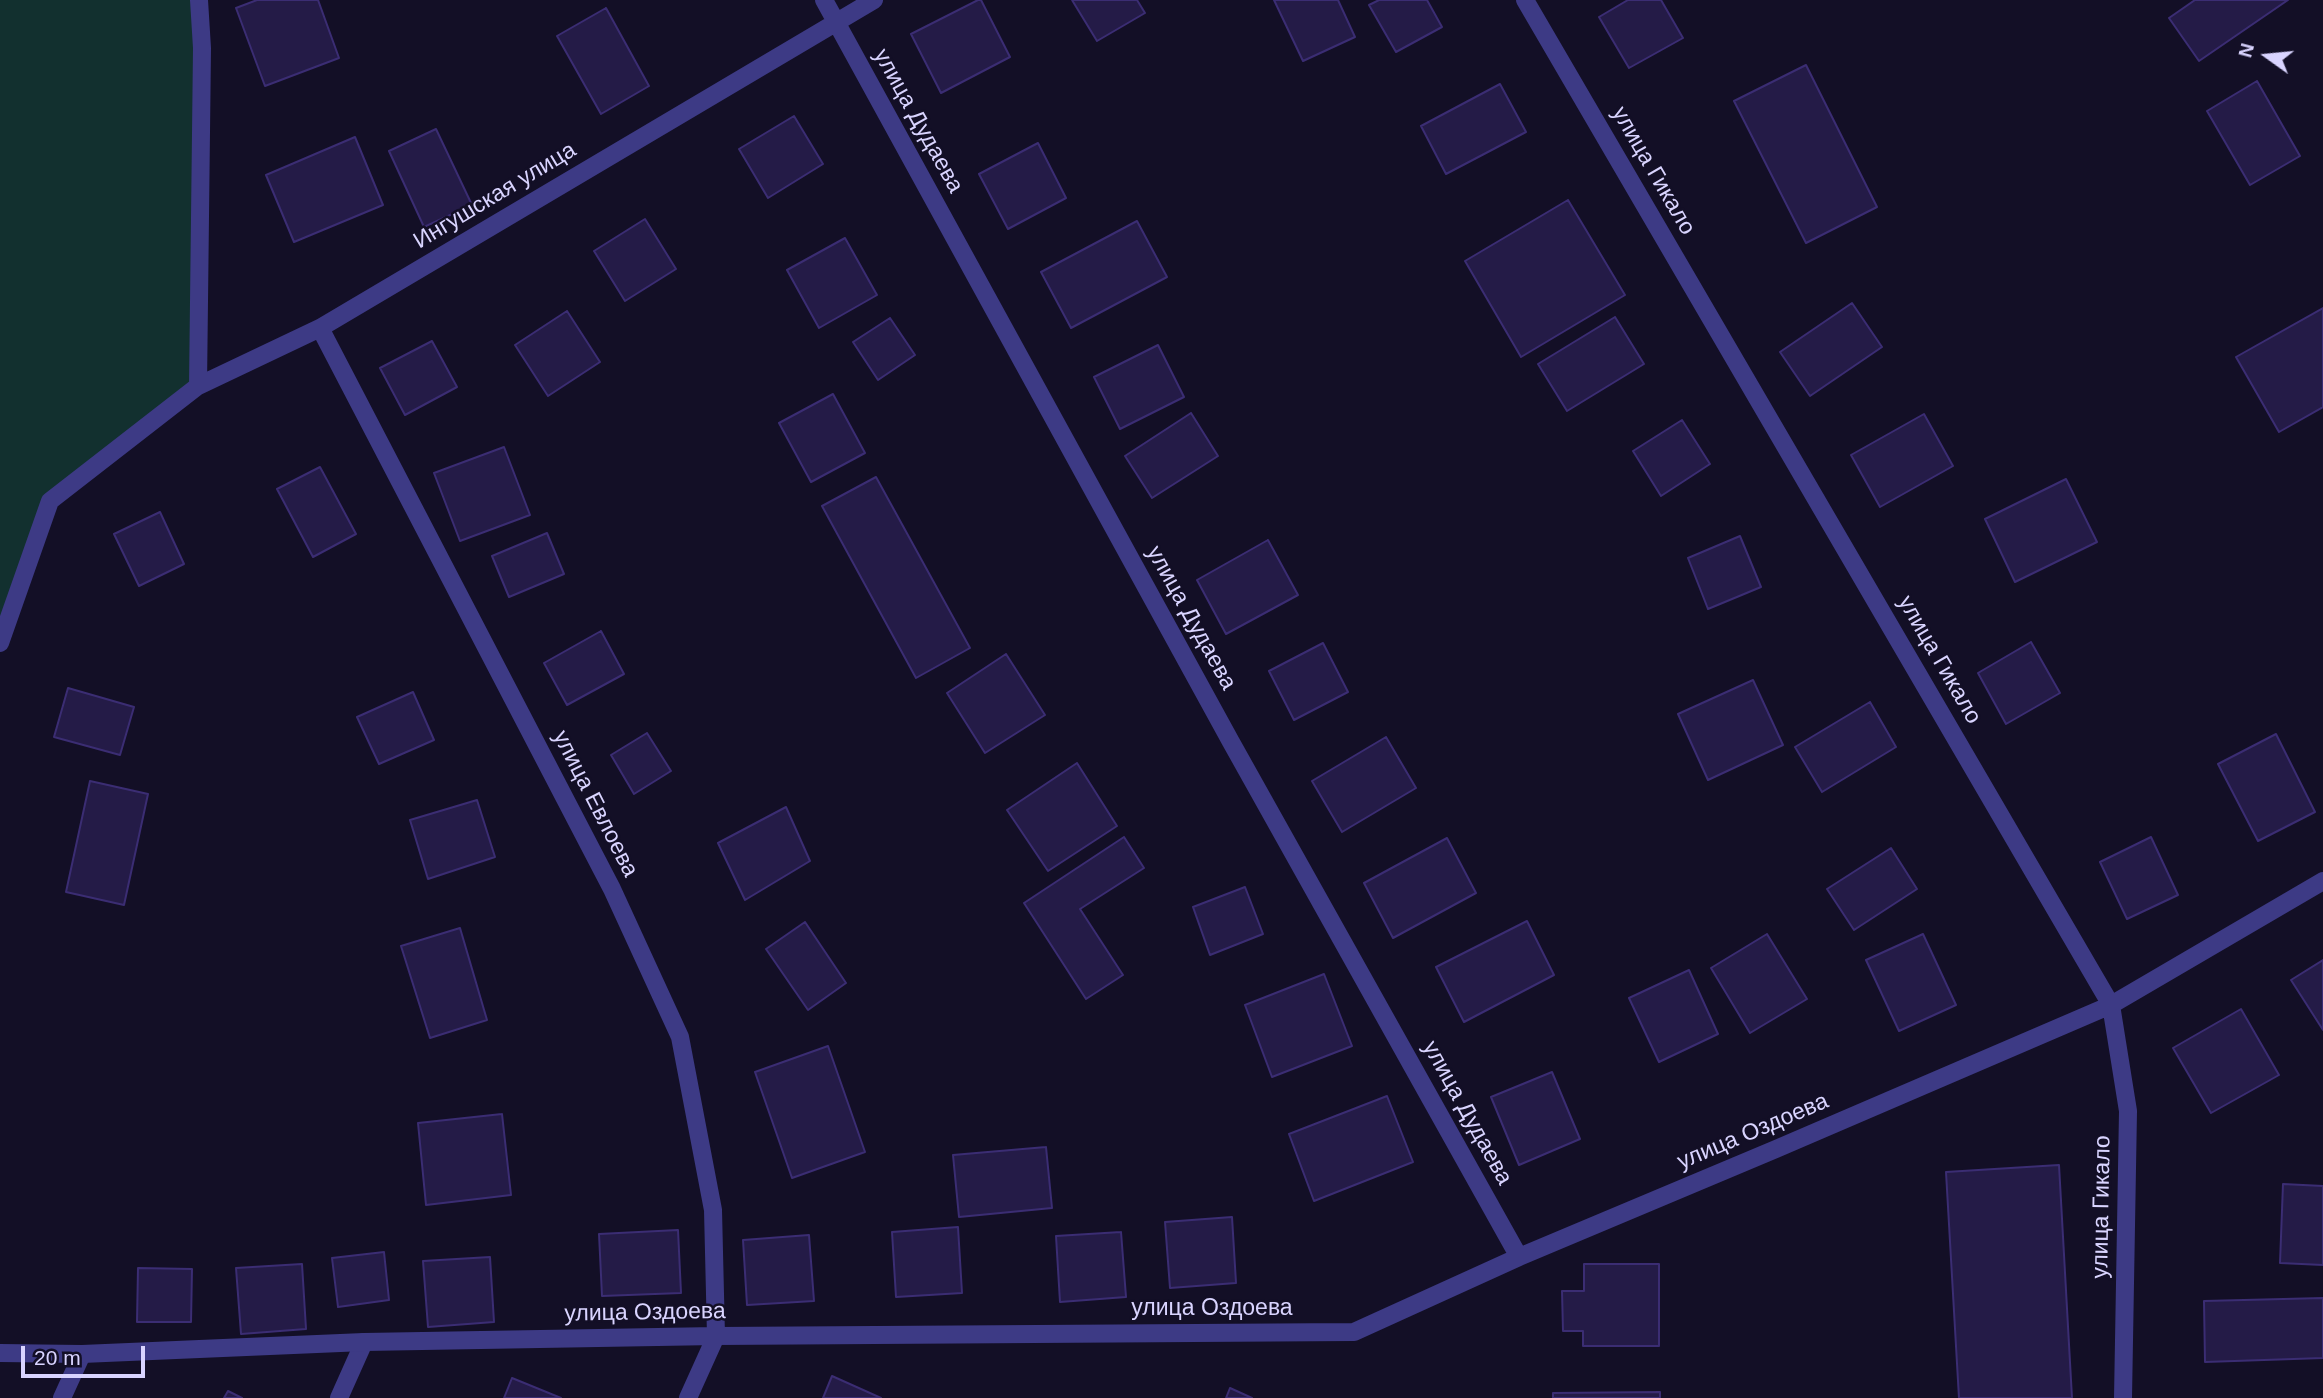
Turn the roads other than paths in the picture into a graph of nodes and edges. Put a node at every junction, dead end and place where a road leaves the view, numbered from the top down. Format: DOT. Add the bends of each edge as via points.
graph roads {
  1 [pos="199,0"];
  2 [pos="824,0"];
  3 [pos="874,0"];
  4 [pos="1525,0"];
  5 [pos="837,23"];
  6 [pos="320,328"];
  7 [pos="198,386"];
  8 [pos="0,643"];
  9 [pos="2323,881"];
  10 [pos="2111,1005"];
  11 [pos="1519,1257"];
  12 [pos="716,1336"];
  13 [pos="364,1342"];
  14 [pos="0,1353"];
  15 [pos="82,1354"];
  16 [pos="62,1398"];
  17 [pos="339,1398"];
  18 [pos="688,1398"];
  19 [pos="2123,1398"];
  1 -- 7 [label="street"];
  2 -- 5 [label="street, улица Дудаева"];
  3 -- 5 [label="street, Ингушская улица"];
  4 -- 10 [label="street, улица Гикало"];
  5 -- 6 [label="street, Ингушская улица"];
  5 -- 11 [label="street, улица Дудаева"];
  6 -- 7 [label="street, Ингушская улица"];
  6 -- 12 [label="street, улица Евлоева" via="612,889 680,1037 713,1210"];
  7 -- 8 [label="street, Ингушская улица" via="50,501"];
  9 -- 10 [label="street, улица Оздоева"];
  10 -- 11 [label="street, улица Оздоева"];
  10 -- 19 [label="street, улица Гикало" via="2128,1111"];
  11 -- 12 [label="street, улица Оздоева" via="1354,1332"];
  12 -- 13 [label="street, улица Оздоева"];
  12 -- 18 [label="street"];
  13 -- 15 [label="street, улица Оздоева"];
  13 -- 17 [label="street"];
  14 -- 15 [label="street, улица Оздоева"];
  15 -- 16 [label="street"];
}
